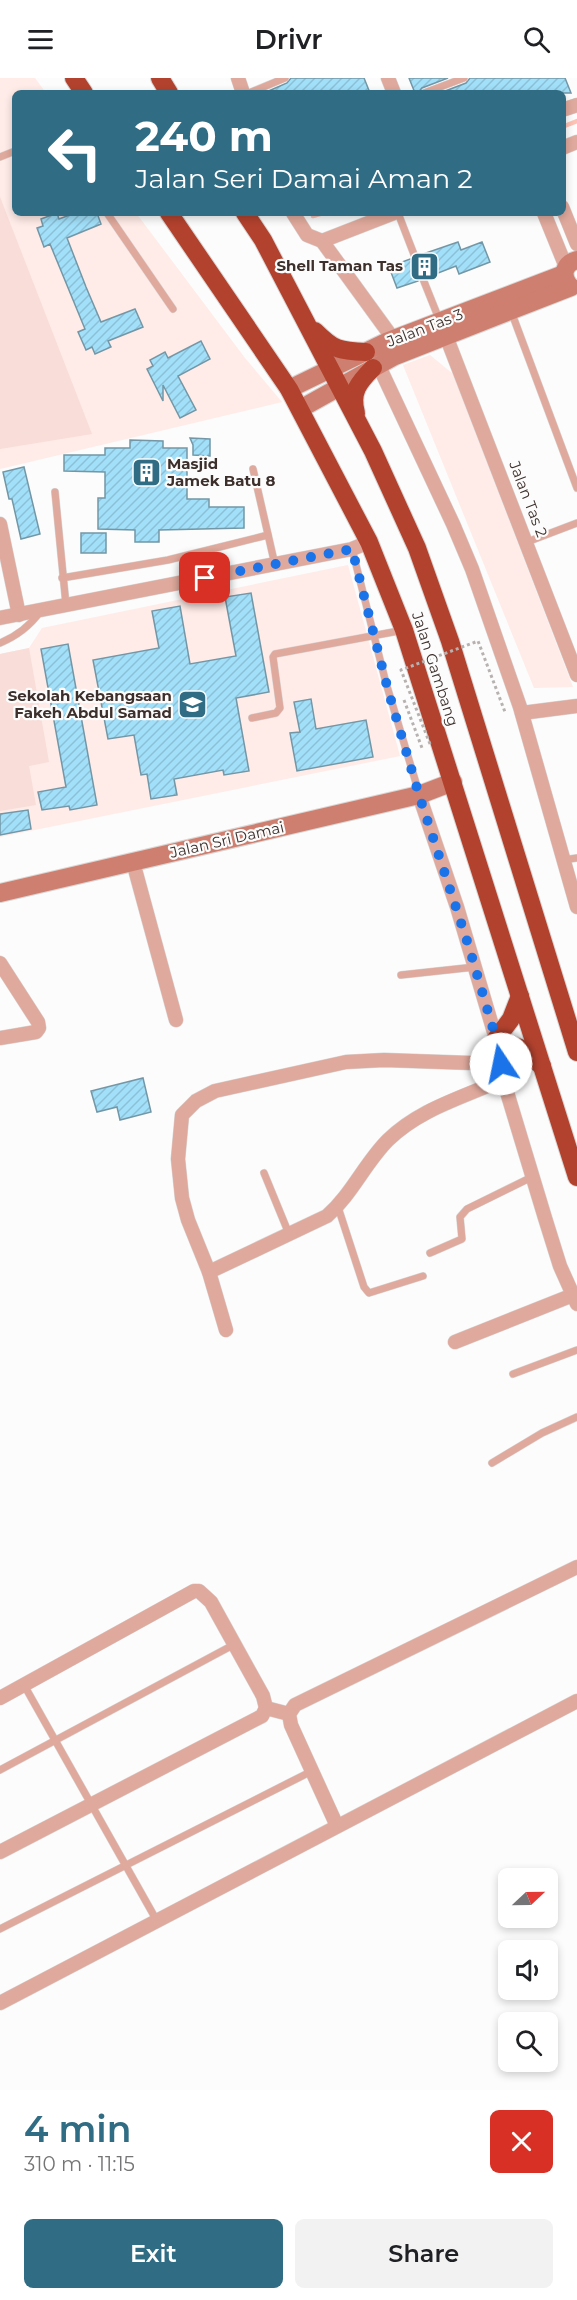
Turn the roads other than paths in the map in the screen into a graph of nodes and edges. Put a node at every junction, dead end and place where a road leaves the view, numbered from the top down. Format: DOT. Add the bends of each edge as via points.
graph roads {
  1 [pos="285,78"];
  2 [pos="464,78"];
  3 [pos="256,90"];
  4 [pos="432,90"];
  5 [pos="109,216"];
  6 [pos="171,216"];
  7 [pos="247,216"];
  8 [pos="295,216"];
  9 [pos="388,216"];
  10 [pos="397,216"];
  11 [pos="545,216"];
  12 [pos="566,216"];
  13 [pos="322,241"];
  14 [pos="577,244"];
  15 [pos="415,257"];
  16 [pos="423,279"];
  17 [pos="572,280"];
  18 [pos="173,309"];
  19 [pos="510,310"];
  20 [pos="305,321"];
  21 [pos="443,329"];
  22 [pos="394,340"];
  23 [pos="372,361"];
  24 [pos="330,368"];
  25 [pos="340,387"];
  26 [pos="289,389"];
  27 [pos="300,409"];
  28 [pos="361,427"];
  29 [pos="254,469"];
  30 [pos="577,488"];
  31 [pos="55,492"];
  32 [pos="577,523"];
  33 [pos="0,524"];
  34 [pos="268,535"];
  35 [pos="527,542"];
  36 [pos="360,546"];
  37 [pos="275,565"];
  38 [pos="62,578"];
  39 [pos="66,605"];
  40 [pos="42,610"];
  41 [pos="19,615"];
  42 [pos="0,618"];
  43 [pos="404,630"];
  44 [pos="375,636"];
  45 [pos="0,643"];
  46 [pos="577,675"];
  47 [pos="577,706"];
  48 [pos="522,713"];
  49 [pos="252,718"];
  50 [pos="453,782"];
  51 [pos="419,795"];
  52 [pos="570,859"];
  53 [pos="133,862"];
  54 [pos="0,893"];
  55 [pos="577,907"];
  56 [pos="0,963"];
  57 [pos="475,967"];
  58 [pos="401,975"];
  59 [pos="520,996"];
  60 [pos="176,1020"];
  61 [pos="0,1038"];
  62 [pos="496,1039"];
  63 [pos="577,1052"];
  64 [pos="501,1064"];
  65 [pos="543,1068"];
  66 [pos="503,1079"];
  67 [pos="264,1173"];
  68 [pos="532,1177"];
  69 [pos="577,1177"];
  70 [pos="338,1207"];
  71 [pos="289,1234"];
  72 [pos="430,1253"];
  73 [pos="208,1272"];
  74 [pos="423,1276"];
  75 [pos="575,1300"];
  76 [pos="226,1330"];
  77 [pos="455,1342"];
  78 [pos="577,1350"];
  79 [pos="513,1374"];
  80 [pos="577,1416"];
  81 [pos="492,1463"];
  82 [pos="577,1567"];
  83 [pos="234,1644"];
  84 [pos="24,1685"];
  85 [pos="0,1698"];
  86 [pos="577,1701"];
  87 [pos="266,1708"];
  88 [pos="289,1714"];
  89 [pos="55,1740"];
  90 [pos="0,1770"];
  91 [pos="312,1771"];
  92 [pos="92,1805"];
  93 [pos="337,1826"];
  94 [pos="0,1852"];
  95 [pos="126,1865"];
  96 [pos="157,1921"];
  97 [pos="0,1929"];
  98 [pos="0,2003"];
  1 -- 3 [label="lane"];
  2 -- 4 [label="lane"];
  5 -- 18 [label="lane"];
  6 -- 26 [label="highway, Jalan Gambang"];
  7 -- 20 [label="highway, Jalan Gambang"];
  8 -- 13 [label="street" via="307,235"];
  9 -- 13 [label="street"];
  10 -- 15 [label="lane"];
  11 -- 17 [label="street"];
  12 -- 14 [label="street"];
  13 -- 22 [label="street"];
  16 -- 21 [label="lane"];
  17 -- 19 [label="street, Jalan Tas 3"];
  17 -- 21 [label="street, Jalan Tas 3"];
  19 -- 21 [label="street, Jalan Tas 3"];
  19 -- 30 [label="lane"];
  20 -- 23 [label="highway" via="341,351"];
  20 -- 24 [label="highway, Jalan Gambang"];
  21 -- 22 [label="street, Jalan Tas 3"];
  21 -- 23 [label="street, Jalan Tas 3"];
  21 -- 35 [label="street, Jalan Tas 2"];
  22 -- 23 [label="street, Jalan Tas 3"];
  23 -- 24 [label="street, Jalan Tas 3"];
  23 -- 25 [label="street, Jalan Tas 3"];
  23 -- 28 [label="highway" via="354,393"];
  23 -- 48 [label="street" via="453,524"];
  24 -- 25 [label="highway, Jalan Gambang"];
  24 -- 26 [label="street, Jalan Tas 3"];
  25 -- 27 [label="street, Jalan Tas 3"];
  25 -- 28 [label="highway, Jalan Gambang"];
  26 -- 27 [label="highway, Jalan Gambang"];
  27 -- 36 [label="highway, Jalan Gambang"];
  28 -- 63 [label="highway, Jalan Gambang" via="417,548 450,641"];
  29 -- 34 [label="lane"];
  31 -- 38 [label="lane"];
  32 -- 35 [label="lane"];
  33 -- 41 [label="street"];
  34 -- 37 [label="lane"];
  34 -- 38 [label="lane" via="168,560"];
  35 -- 46 [label="street, Jalan Tas 2"];
  36 -- 37 [label="street"];
  36 -- 43 [label="highway, Jalan Gambang"];
  36 -- 44 [label="lane"];
  37 -- 39 [label="street"];
  38 -- 39 [label="lane"];
  39 -- 40 [label="street"];
  40 -- 41 [label="street"];
  40 -- 45 [label="lane" via="30,625"];
  41 -- 42 [label="street"];
  43 -- 44 [label="lane"];
  43 -- 50 [label="highway, Jalan Gambang"];
  44 -- 49 [label="lane" via="275,654 280,708 276,713"];
  44 -- 51 [label="lane"];
  47 -- 48 [label="street"];
  48 -- 52 [label="street"];
  50 -- 51 [label="street, Jalan Sri Damai"];
  50 -- 59 [label="highway, Jalan Gambang"];
  51 -- 53 [label="street, Jalan Sri Damai"];
  51 -- 57 [label="street"];
  52 -- 55 [label="street"];
  53 -- 54 [label="street, Jalan Sri Damai"];
  53 -- 60 [label="street"];
  56 -- 61 [label="street" via="38,1022 38,1030"];
  57 -- 58 [label="lane"];
  57 -- 62 [label="street"];
  59 -- 62 [label="highway" via="511,1019"];
  59 -- 65 [label="highway, Jalan Gambang"];
  62 -- 64 [label="street"];
  62 -- 65 [label="highway" via="520,1048"];
  64 -- 66 [label="street"];
  64 -- 73 [label="street" via="346,1062 215,1090 196,1101 182,1116 178,1159 182,1198"];
  65 -- 69 [label="highway, Jalan Gambang"];
  66 -- 68 [label="street"];
  66 -- 70 [label="street" via="413,1119 379,1151"];
  67 -- 71 [label="lane"];
  68 -- 72 [label="lane" via="467,1209 460,1216 462,1239"];
  68 -- 75 [label="street"];
  70 -- 71 [label="street"];
  70 -- 74 [label="lane" via="367,1292 373,1294"];
  71 -- 73 [label="street"];
  73 -- 76 [label="street"];
  75 -- 77 [label="street"];
  78 -- 79 [label="lane"];
  80 -- 81 [label="lane"];
  82 -- 88 [label="street" via="305,1699"];
  83 -- 84 [label="street" via="207,1596 194,1591"];
  83 -- 87 [label="street"];
  83 -- 89 [label="lane"];
  84 -- 85 [label="street"];
  84 -- 89 [label="lane"];
  86 -- 93 [label="street"];
  87 -- 88 [label="street"];
  87 -- 92 [label="street" via="262,1716"];
  88 -- 91 [label="street"];
  89 -- 90 [label="lane"];
  89 -- 92 [label="lane"];
  91 -- 93 [label="street"];
  91 -- 95 [label="lane"];
  92 -- 94 [label="street"];
  92 -- 95 [label="lane"];
  93 -- 96 [label="street"];
  95 -- 96 [label="lane"];
  95 -- 97 [label="lane"];
  96 -- 98 [label="street"];
}
